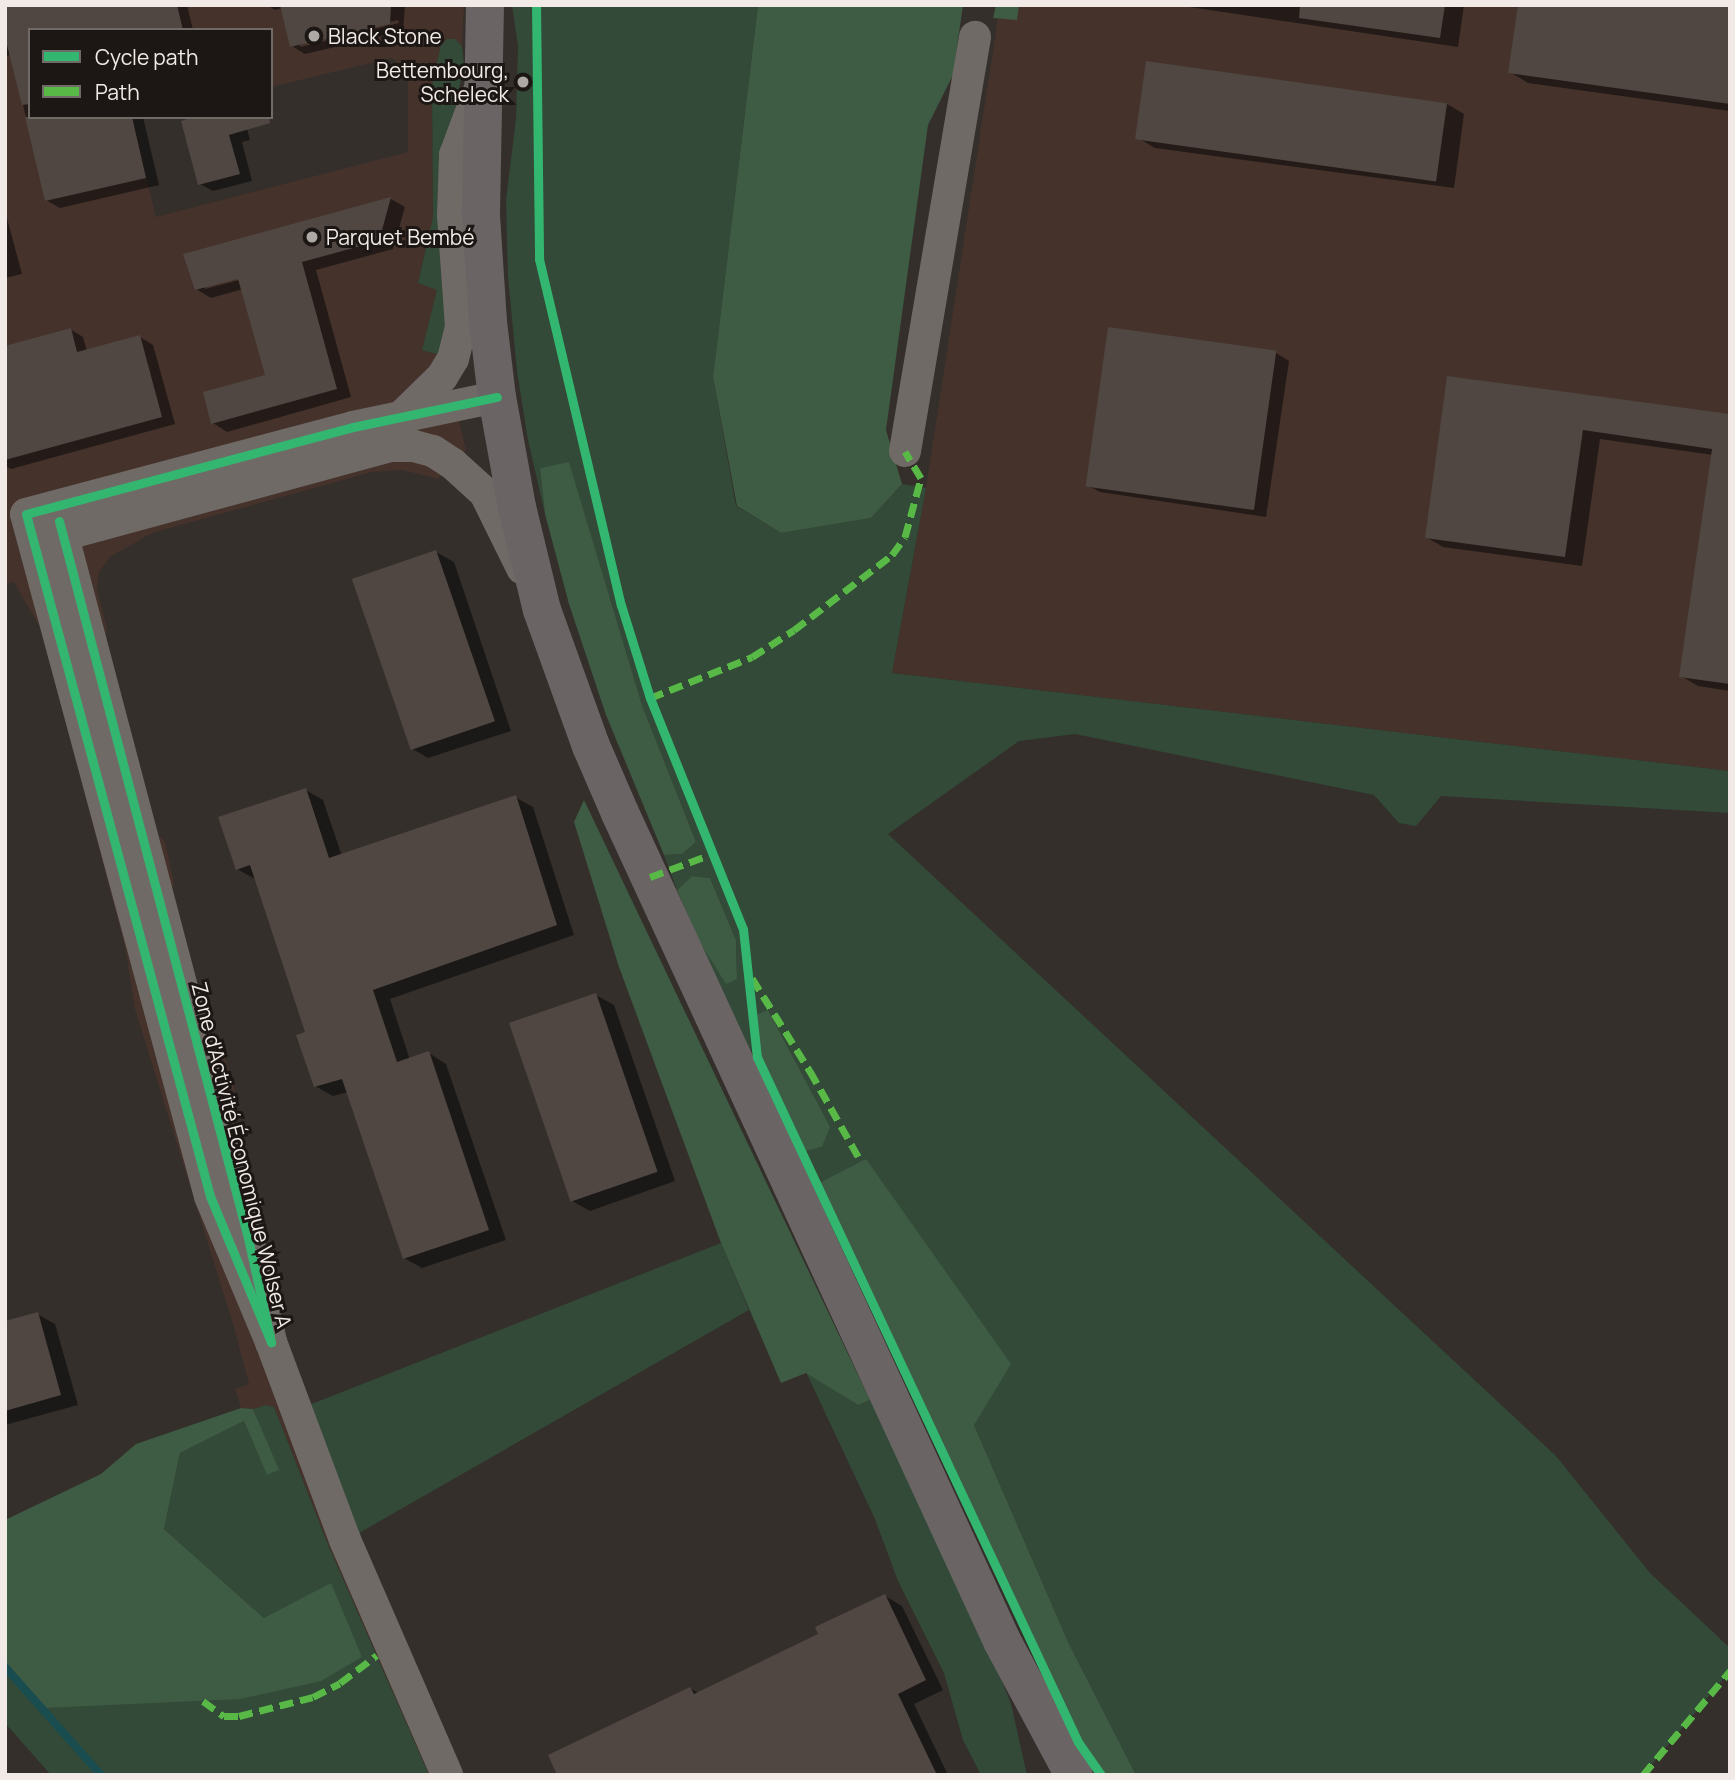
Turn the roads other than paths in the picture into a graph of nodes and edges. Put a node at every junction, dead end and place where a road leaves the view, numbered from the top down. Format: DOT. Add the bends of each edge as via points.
graph roads {
  1 [pos="485,5"];
  2 [pos="975,37"];
  3 [pos="482,82"];
  4 [pos="498,403"];
  5 [pos="403,416"];
  6 [pos="905,451"];
  7 [pos="40,530"];
  8 [pos="542,610"];
  9 [pos="1002,1641"];
  10 [pos="447,1775"];
  11 [pos="1048,1775"];
  12 [pos="1074,1775"];
  1 -- 3 [label="main road"];
  2 -- 6 [label="street"];
  3 -- 4 [label="main road" via="481,216"];
  3 -- 5 [label="street" via="456,155 453,215 461,327 453,359 442,377"];
  4 -- 5 [label="street"];
  4 -- 7 [label="street"];
  4 -- 8 [label="main road"];
  5 -- 7 [label="street" via="26,514"];
  7 -- 8 [label="street" via="391,446 414,446 453,464 485,493"];
  7 -- 10 [label="street, Zone d'Activité Économique Wolser A" via="210,1196 345,1540"];
  8 -- 9 [label="main road" via="620,813"];
  9 -- 11 [label="main road"];
  9 -- 12 [label="main road"];
}
